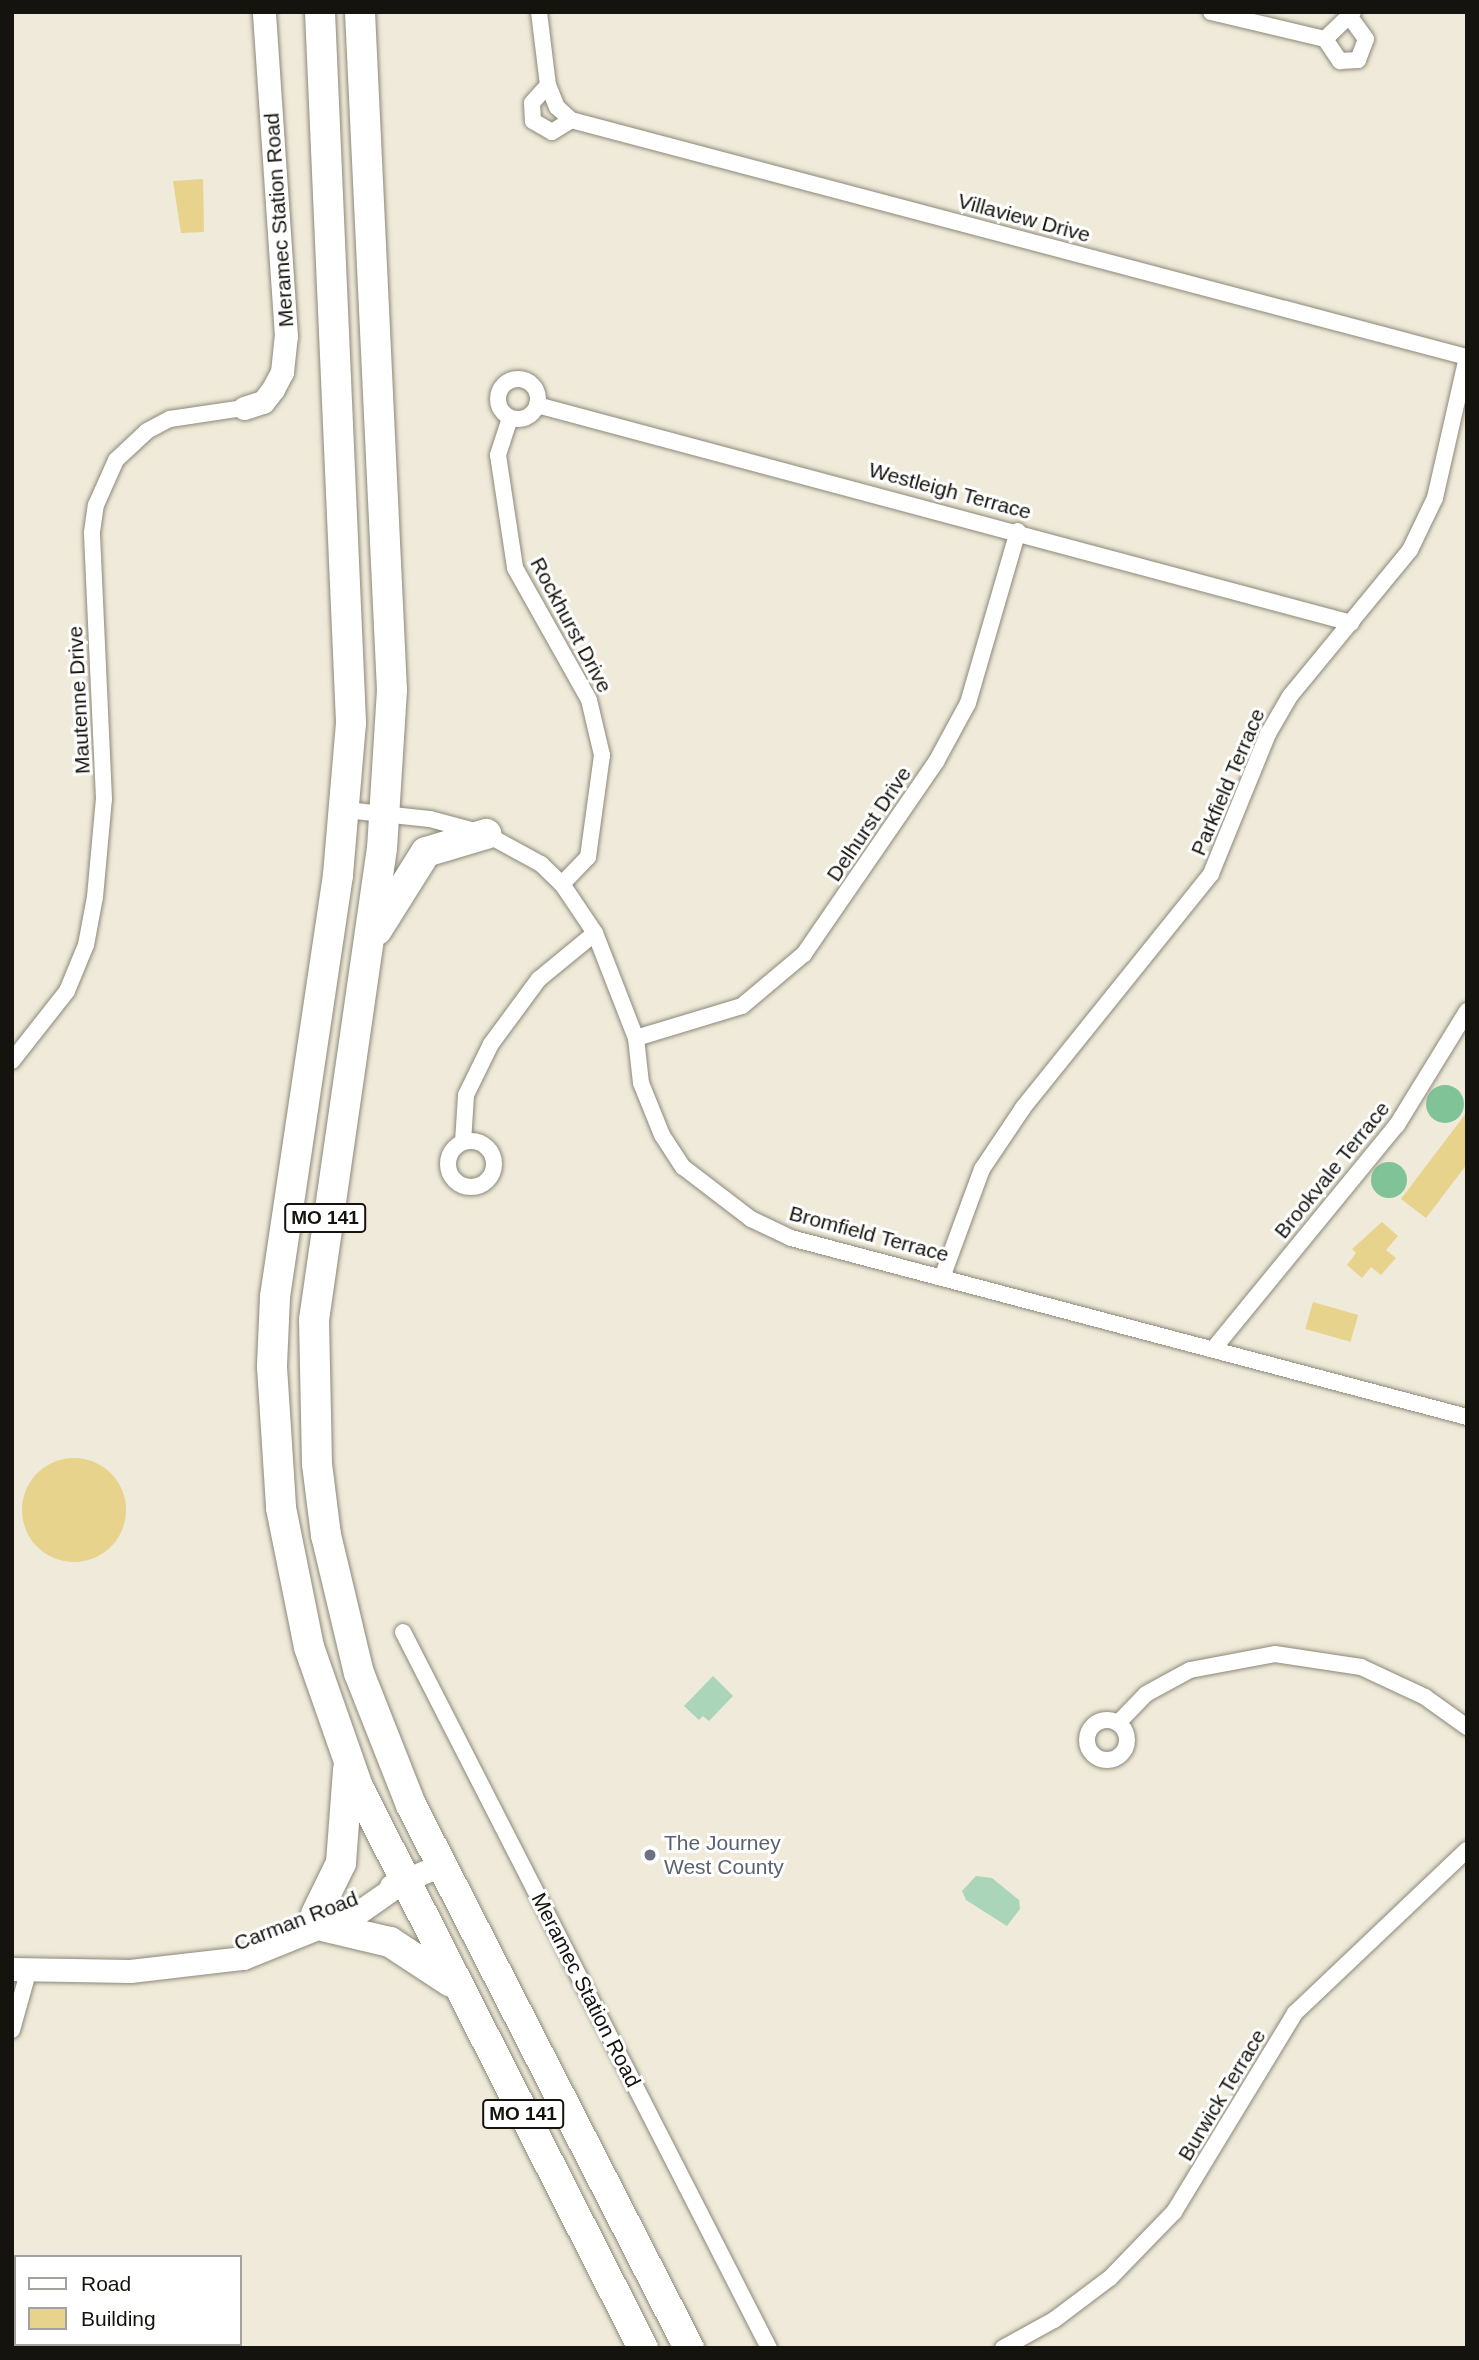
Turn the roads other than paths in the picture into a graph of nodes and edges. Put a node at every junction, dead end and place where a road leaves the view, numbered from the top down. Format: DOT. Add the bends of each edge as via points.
graph roads {
  1 [pos="264,12"];
  2 [pos="320,12"];
  3 [pos="360,12"];
  4 [pos="539,12"];
  5 [pos="1211,12"];
  6 [pos="1348,20"];
  7 [pos="1325,39"];
  8 [pos="548,85"];
  9 [pos="571,120"];
  10 [pos="1467,357"];
  11 [pos="537,405"];
  12 [pos="244,408"];
  13 [pos="510,418"];
  14 [pos="1018,531"];
  15 [pos="1351,622"];
  16 [pos="345,810"];
  17 [pos="386,813"];
  18 [pos="486,834"];
  19 [pos="562,884"];
  20 [pos="596,933"];
  21 [pos="367,949"];
  22 [pos="1467,1011"];
  23 [pos="636,1038"];
  24 [pos="12,1061"];
  25 [pos="463,1142"];
  26 [pos="943,1275"];
  27 [pos="1215,1347"];
  28 [pos="1467,1417"];
  29 [pos="402,1632"];
  30 [pos="1118,1723"];
  31 [pos="1467,1727"];
  32 [pos="348,1762"];
  33 [pos="1467,1850"];
  34 [pos="441,1865"];
  35 [pos="402,1882"];
  36 [pos="321,1921"];
  37 [pos="21,1969"];
  38 [pos="459,1988"];
  39 [pos="12,2030"];
  40 [pos="643,2348"];
  41 [pos="689,2348"];
  42 [pos="769,2348"];
  43 [pos="1003,2348"];
  1 -- 12 [label="street, Meramec Station Road" via="286,336 282,372 273,389 263,402"];
  2 -- 16 [label="highway, MO 141" via="350,631"];
  3 -- 17 [label="highway, MO 141" via="391,666"];
  4 -- 8 [label="street"];
  5 -- 7 [label="street"];
  6 -- 7 [label="street"];
  6 -- 7 [label="street" via="1366,39 1358,60 1340,61"];
  8 -- 9 [label="street" via="557,107"];
  8 -- 9 [label="street, Villaview Drive" via="533,103 533,121 552,132"];
  9 -- 10 [label="street, Villaview Drive"];
  10 -- 15 [label="street, Parkfield Terrace" via="1435,498 1410,551"];
  11 -- 13 [label="street" via="529,416"];
  11 -- 13 [label="street" via="533,386 522,379 509,380 497,396 500,410"];
  11 -- 14 [label="street, Westleigh Terrace"];
  12 -- 24 [label="street, Mautenne Drive" via="170,419 147,431 116,460 96,505 92,532 104,799 95,897 86,945 67,991"];
  13 -- 19 [label="street, Rockhurst Drive" via="498,455 515,568 589,700 602,755 588,857"];
  14 -- 15 [label="street, Westleigh Terrace"];
  14 -- 23 [label="street, Delhurst Drive" via="968,703 936,762 799,962 742,1006"];
  15 -- 26 [label="street, Parkfield Terrace" via="1290,696 1268,734 1211,874 1023,1108 982,1169"];
  16 -- 17 [label="street, Bromfield Terrace"];
  16 -- 32 [label="highway, MO 141" via="283,1227 272,1367 281,1508 293,1578 309,1647"];
  17 -- 18 [label="street, Bromfield Terrace"];
  17 -- 21 [label="highway, MO 141"];
  18 -- 19 [label="street, Bromfield Terrace" via="541,864"];
  18 -- 21 [label="highway" via="426,852"];
  19 -- 20 [label="street, Bromfield Terrace"];
  20 -- 23 [label="street, Bromfield Terrace"];
  20 -- 25 [label="street" via="539,979 492,1044 466,1095"];
  21 -- 34 [label="highway, MO 141" via="319,1260 314,1320 317,1464 340,1605 359,1672 383,1740"];
  22 -- 27 [label="street, Brookvale Terrace" via="1397,1125"];
  23 -- 26 [label="street, Bromfield Terrace" via="641,1083 662,1135 683,1167 715,1197 791,1238"];
  26 -- 27 [label="street, Bromfield Terrace"];
  27 -- 28 [label="street, Bromfield Terrace"];
  29 -- 42 [label="street, Meramec Station Road"];
  30 -- 31 [label="street" via="1146,1694 1190,1670 1275,1654 1361,1667 1425,1697"];
  32 -- 35 [label="highway, MO 141"];
  32 -- 36 [label="highway" via="341,1863"];
  33 -- 43 [label="street, Burwick Terrace" via="1295,2012 1174,2212 1110,2278 1054,2320"];
  34 -- 35 [label="street, Carman Road"];
  34 -- 41 [label="highway, MO 141"];
  35 -- 36 [label="street, Carman Road"];
  35 -- 38 [label="highway, MO 141"];
  36 -- 37 [label="street, Carman Road" via="243,1958 130,1971"];
  36 -- 38 [label="highway" via="390,1942"];
  37 -- 39 [label="street"];
  38 -- 40 [label="highway, MO 141"];
}
